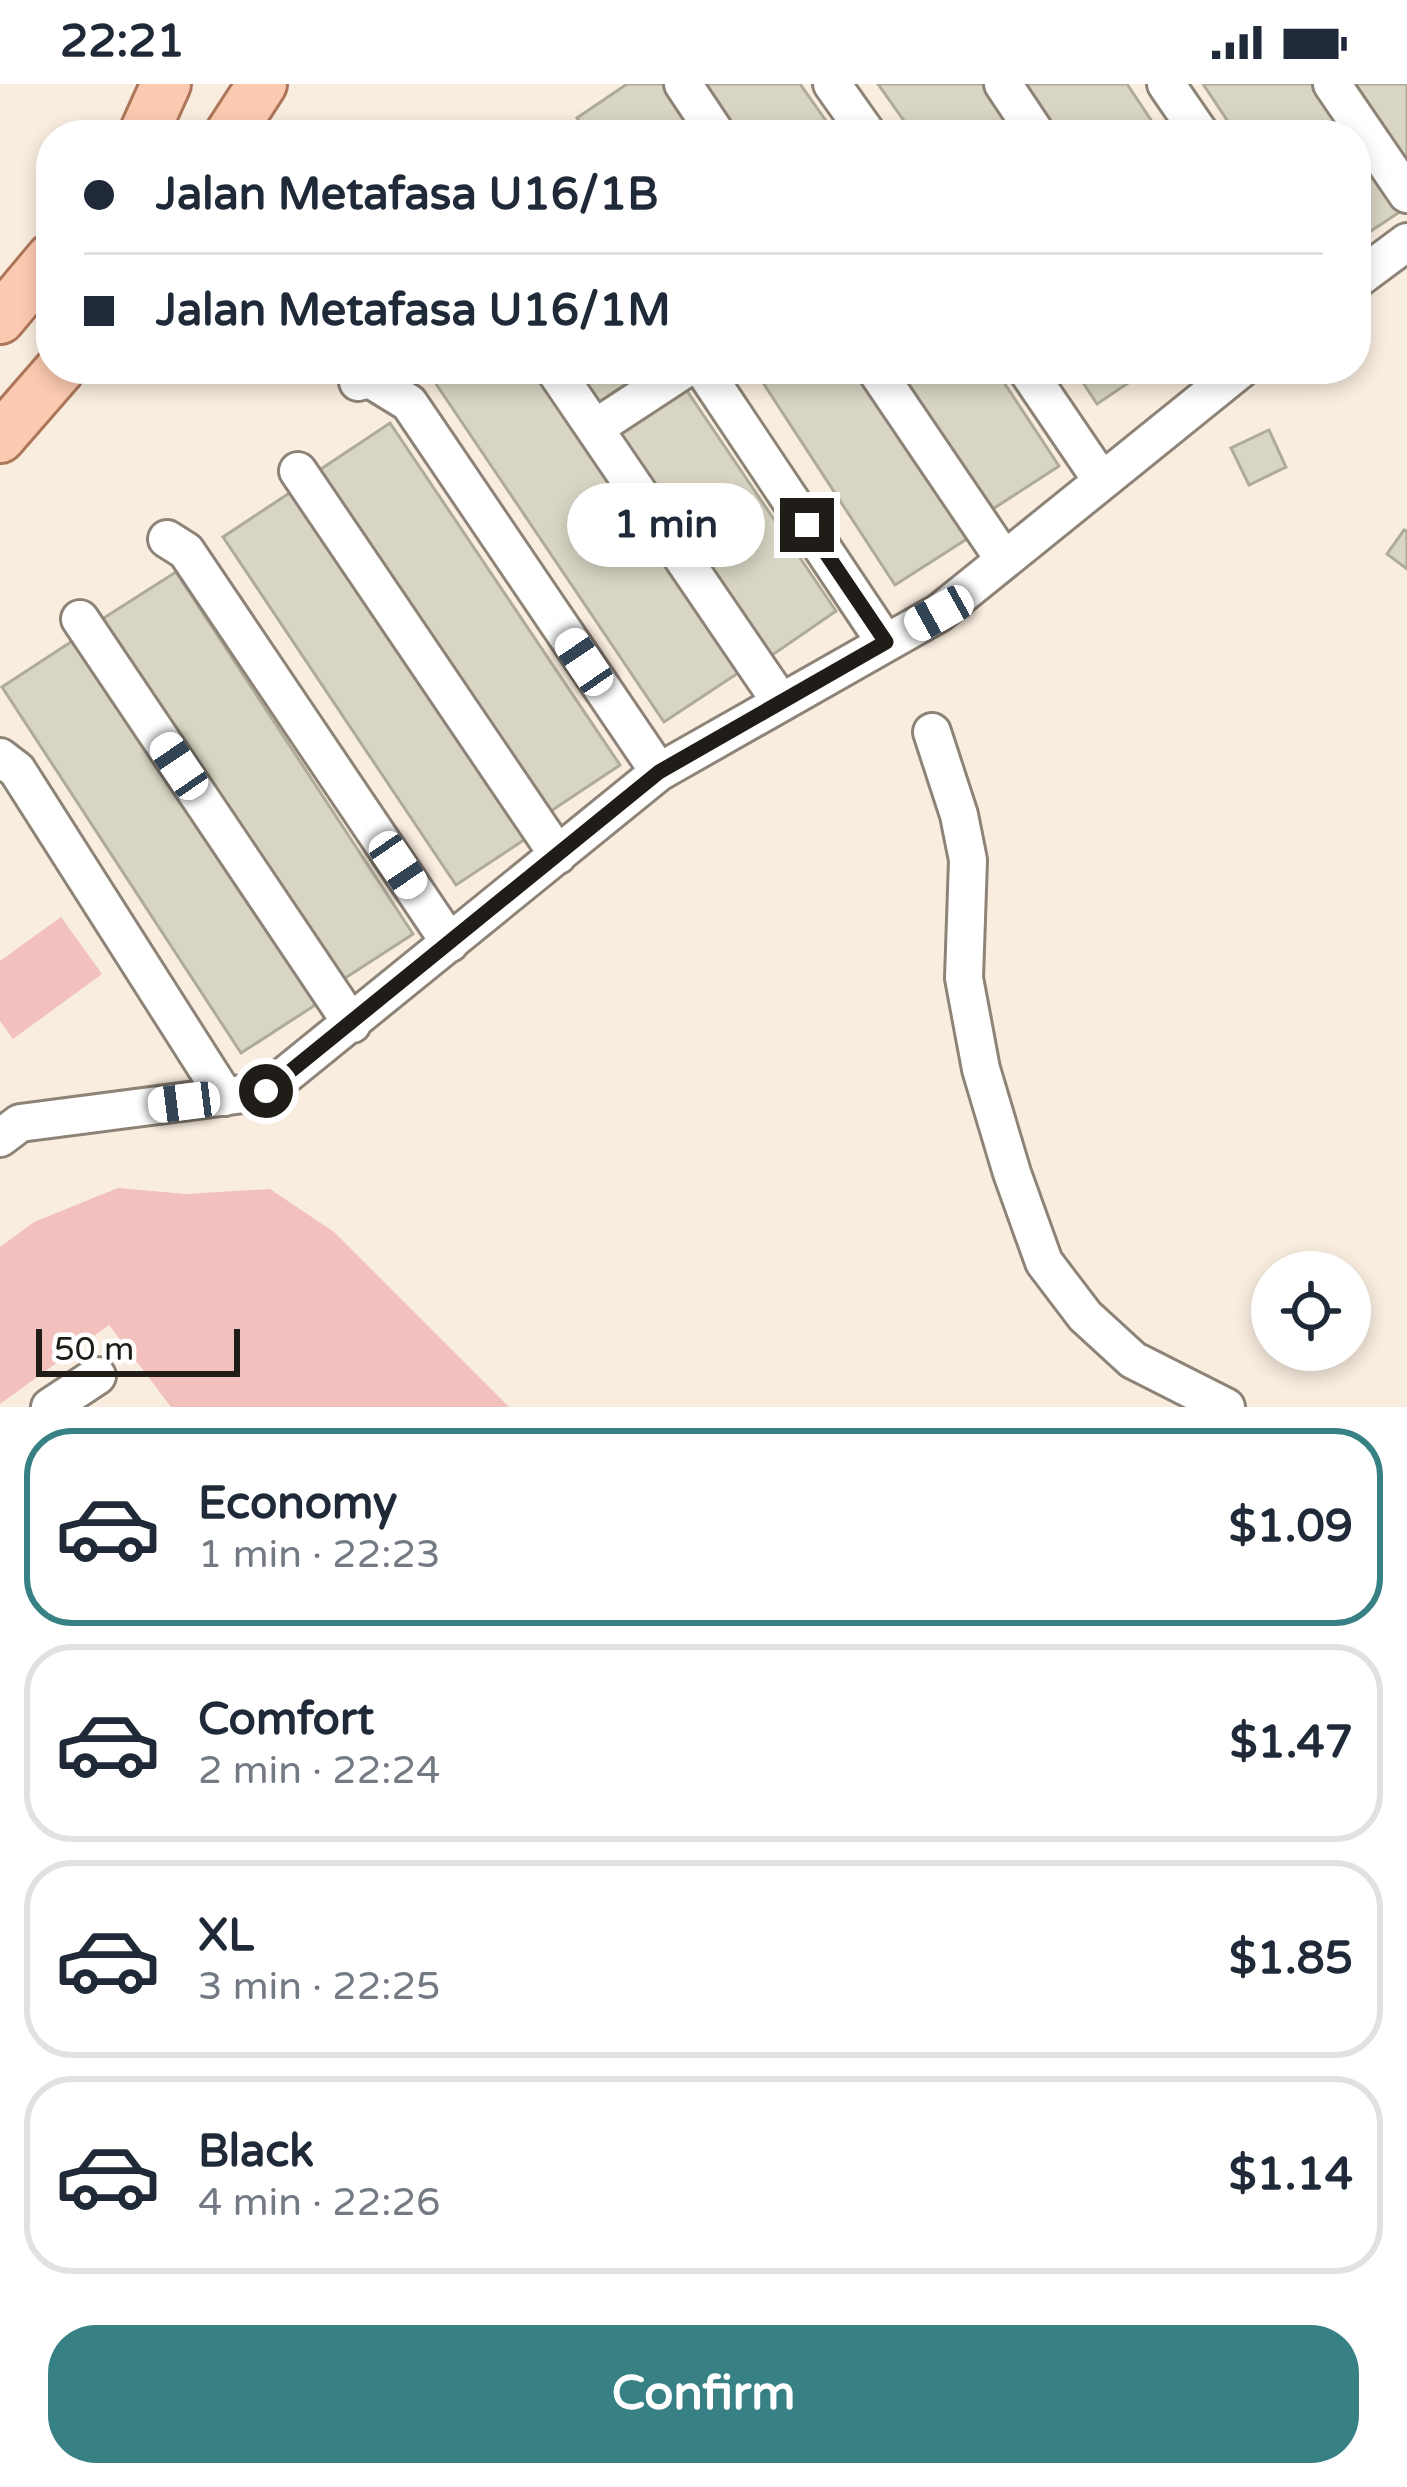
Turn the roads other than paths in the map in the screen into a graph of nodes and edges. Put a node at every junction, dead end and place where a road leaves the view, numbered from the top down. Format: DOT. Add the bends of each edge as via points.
graph roads {
  1 [pos="166,84"];
  2 [pos="243,84"];
  3 [pos="262,84"];
  4 [pos="682,84"];
  5 [pos="832,84"];
  6 [pos="1003,84"];
  7 [pos="1166,84"];
  8 [pos="1332,84"];
  9 [pos="149,120"];
  10 [pos="233,120"];
  11 [pos="239,120"];
  12 [pos="707,120"];
  13 [pos="857,120"];
  14 [pos="1022,120"];
  15 [pos="1191,120"];
  16 [pos="1357,120"];
  17 [pos="1371,141"];
  18 [pos="1407,194"];
  19 [pos="1407,242"];
  20 [pos="1371,269"];
  21 [pos="36,276"];
  22 [pos="0,320"];
  23 [pos="47,384"];
  24 [pos="378,384"];
  25 [pos="564,384"];
  26 [pos="662,384"];
  27 [pos="713,384"];
  28 [pos="885,384"];
  29 [pos="1036,384"];
  30 [pos="1210,384"];
  31 [pos="595,428"];
  32 [pos="0,438"];
  33 [pos="298,471"];
  34 [pos="1102,481"];
  35 [pos="166,539"];
  36 [pos="1003,558"];
  37 [pos="80,619"];
  38 [pos="886,642"];
  39 [pos="780,701"];
  40 [pos="932,732"];
  41 [pos="0,757"];
  42 [pos="659,772"];
  43 [pos="558,855"];
  44 [pos="450,943"];
  45 [pos="352,1024"];
  46 [pos="225,1097"];
  47 [pos="7,1119"];
  48 [pos="98,1376"];
  49 [pos="50,1407"];
  50 [pos="1226,1407"];
  1 -- 9 [label="main road"];
  2 -- 10 [label="main road"];
  3 -- 11 [label="main road"];
  4 -- 12 [label="street"];
  5 -- 13 [label="street"];
  6 -- 14 [label="street"];
  7 -- 15 [label="street"];
  8 -- 16 [label="street"];
  17 -- 18 [label="street"];
  19 -- 20 [label="street"];
  21 -- 22 [label="main road"];
  23 -- 32 [label="main road"];
  24 -- 42 [label="street" via="409,404"];
  25 -- 31 [label="street"];
  26 -- 31 [label="street"];
  27 -- 38 [label="street"];
  28 -- 36 [label="street"];
  29 -- 34 [label="street"];
  30 -- 34 [label="street"];
  31 -- 39 [label="street"];
  33 -- 43 [label="street"];
  34 -- 36 [label="street"];
  35 -- 44 [label="street" via="186,551"];
  36 -- 38 [label="street" via="939,613"];
  37 -- 45 [label="street"];
  38 -- 39 [label="street"];
  39 -- 42 [label="street"];
  40 -- 50 [label="street" via="968,860 964,978 981,1069 1045,1262 1085,1316 1133,1360"];
  41 -- 46 [label="street" via="17,770"];
  42 -- 43 [label="street"];
  43 -- 44 [label="street"];
  44 -- 45 [label="street"];
  45 -- 46 [label="street" via="266,1091"];
  46 -- 47 [label="street"];
  48 -- 49 [label="street"];
}
